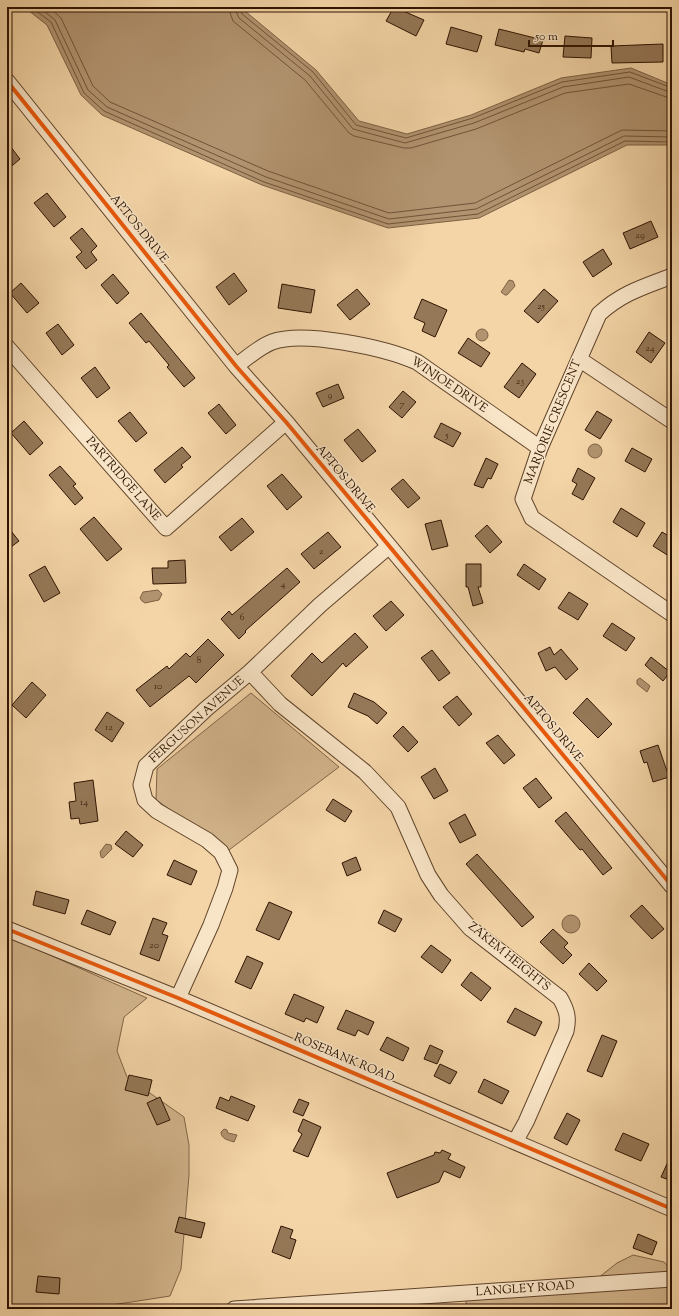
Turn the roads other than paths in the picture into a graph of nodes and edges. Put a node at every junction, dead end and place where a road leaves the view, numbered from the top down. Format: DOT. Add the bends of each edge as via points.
graph roads {
  1 [pos="7,81"];
  2 [pos="672,276"];
  3 [pos="7,347"];
  4 [pos="579,359"];
  5 [pos="236,366"];
  6 [pos="672,421"];
  7 [pos="286,422"];
  8 [pos="540,448"];
  9 [pos="388,547"];
  10 [pos="672,614"];
  11 [pos="250,672"];
  12 [pos="672,886"];
  13 [pos="7,929"];
  14 [pos="178,998"];
  15 [pos="515,1142"];
  16 [pos="672,1209"];
  17 [pos="672,1279"];
  18 [pos="438,1302"];
  19 [pos="393,1304"];
  20 [pos="344,1305"];
  21 [pos="289,1307"];
  22 [pos="234,1309"];
  1 -- 5 [label="street, APTOS DRIVE"];
  2 -- 4 [label="street, MARJORIE CRESCENT" via="614,300 599,314"];
  3 -- 7 [label="street, PARTRIDGE LANE" via="166,528"];
  4 -- 6 [label="street"];
  4 -- 8 [label="street, MARJORIE CRESCENT"];
  5 -- 7 [label="street, APTOS DRIVE"];
  5 -- 8 [label="street, WINJOE DRIVE" via="264,346 283,340 314,339 394,352 417,362"];
  7 -- 9 [label="street, APTOS DRIVE"];
  8 -- 10 [label="street, MARJORIE CRESCENT" via="523,499 532,518"];
  9 -- 11 [label="street, FERGUSON AVENUE"];
  9 -- 12 [label="street, APTOS DRIVE"];
  11 -- 14 [label="street, FERGUSON AVENUE" via="206,709 146,766 141,785 145,800 157,811 207,840 221,852 230,870 212,925"];
  11 -- 15 [label="street, ZAKEM HEIGHTS" via="280,704 365,772 398,807 428,876 441,895 470,928 560,998 566,1008 566,1031"];
  13 -- 14 [label="street, ROSEBANK ROAD"];
  14 -- 15 [label="street, ROSEBANK ROAD"];
  15 -- 16 [label="street, ROSEBANK ROAD"];
  17 -- 18 [label="street, LANGLEY ROAD"];
  18 -- 19 [label="street, LANGLEY ROAD"];
  19 -- 20 [label="street, LANGLEY ROAD"];
  20 -- 21 [label="street, LANGLEY ROAD"];
  21 -- 22 [label="street, LANGLEY ROAD"];
}
